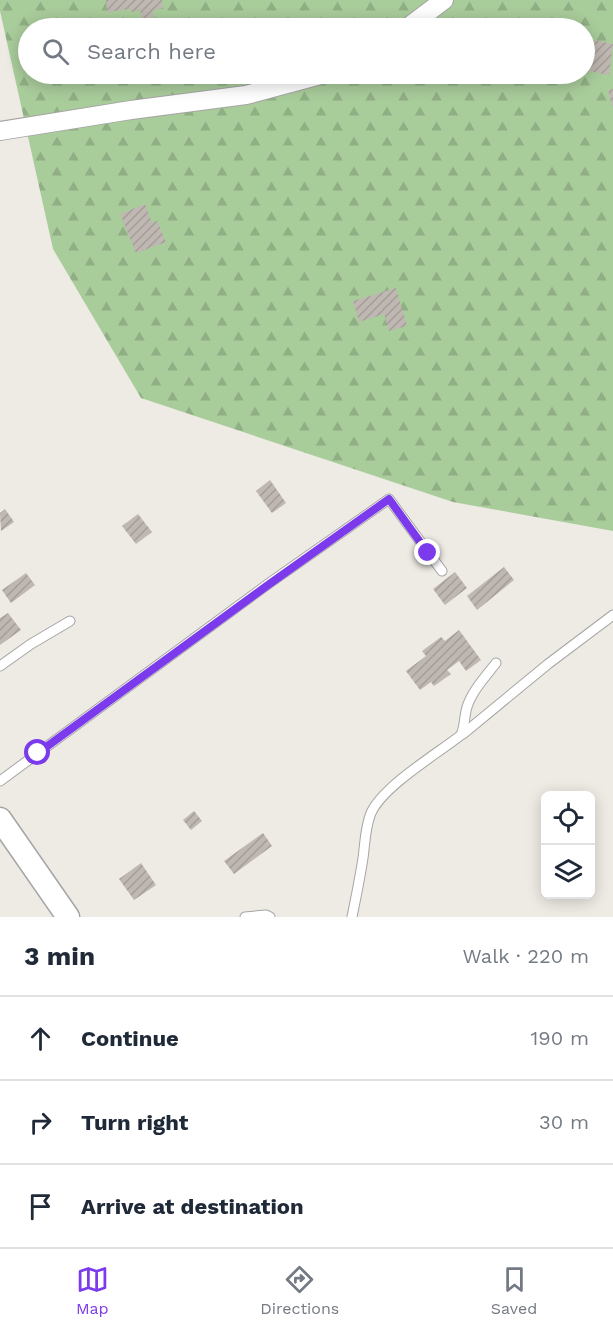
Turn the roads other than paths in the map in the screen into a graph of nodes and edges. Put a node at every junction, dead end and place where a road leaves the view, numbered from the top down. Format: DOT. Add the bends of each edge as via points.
graph roads {
  1 [pos="444,0"];
  2 [pos="420,18"];
  3 [pos="287,84"];
  4 [pos="0,131"];
  5 [pos="442,571"];
  6 [pos="613,615"];
  7 [pos="70,621"];
  8 [pos="496,663"];
  9 [pos="0,666"];
  10 [pos="461,735"];
  11 [pos="0,781"];
  12 [pos="0,819"];
  13 [pos="68,917"];
  14 [pos="245,917"];
  15 [pos="270,917"];
  16 [pos="352,917"];
  1 -- 2 [label="street"];
  3 -- 4 [label="street" via="246,95"];
  5 -- 11 [label="lane" via="389,499"];
  6 -- 10 [label="lane"];
  7 -- 9 [label="lane"];
  8 -- 10 [label="lane" via="467,706"];
  10 -- 16 [label="lane" via="393,786 372,813"];
  12 -- 13 [label="street"];
  14 -- 15 [label="lane"];
}
